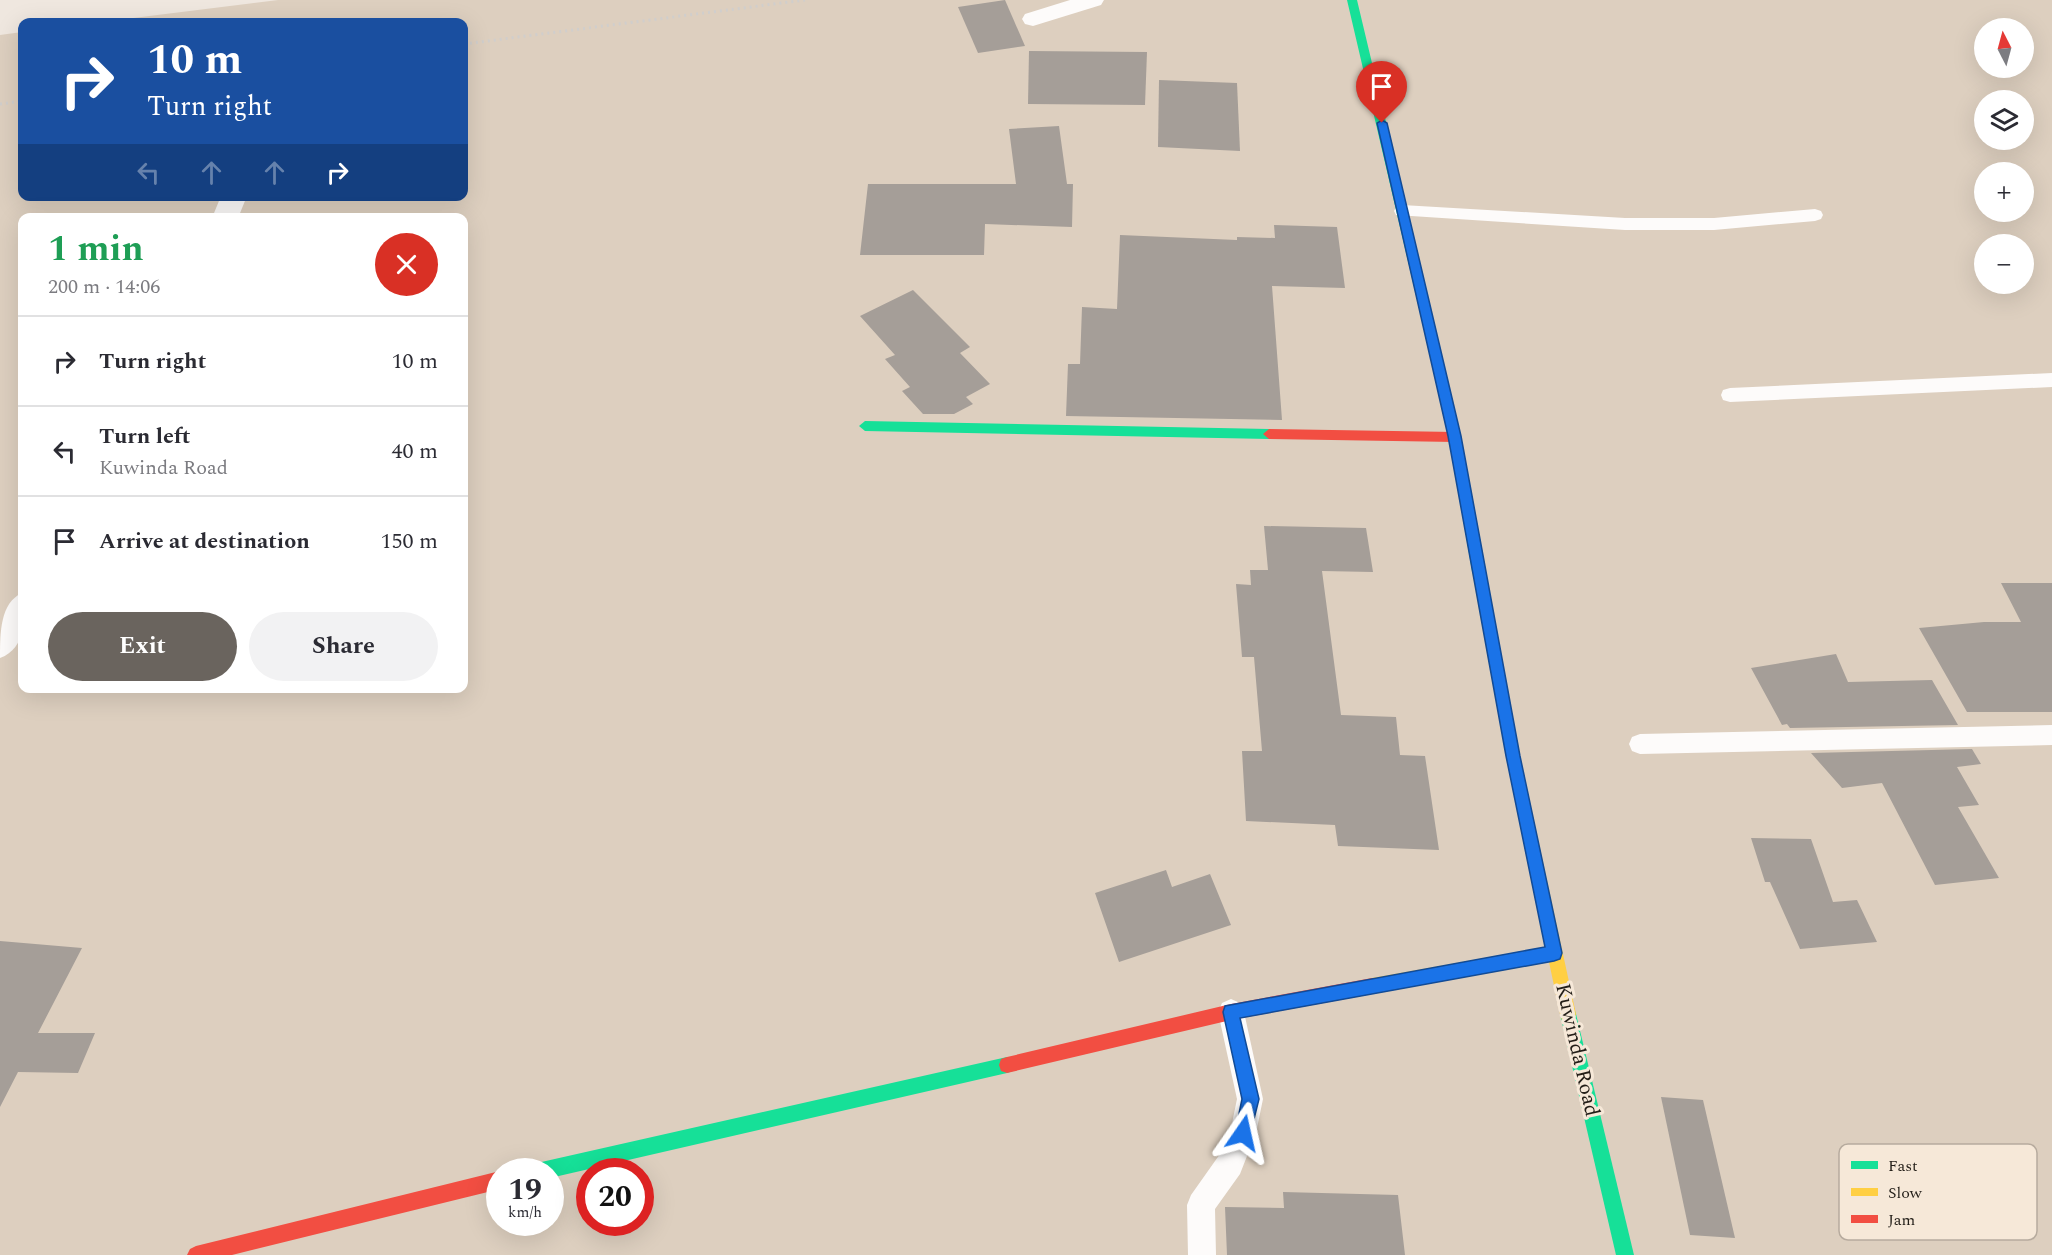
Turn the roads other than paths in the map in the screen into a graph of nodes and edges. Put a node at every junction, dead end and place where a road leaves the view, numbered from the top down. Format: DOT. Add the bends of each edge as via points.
graph roads {
  1 [pos="1093,0"];
  2 [pos="1352,0"];
  3 [pos="1033,19"];
  4 [pos="1402,211"];
  5 [pos="1815,214"];
  6 [pos="2052,380"];
  7 [pos="1730,395"];
  8 [pos="865,426"];
  9 [pos="1455,436"];
  10 [pos="18,614"];
  11 [pos="0,644"];
  12 [pos="2052,735"];
  13 [pos="1640,744"];
  14 [pos="1554,953"];
  15 [pos="1231,1012"];
  16 [pos="564,1166"];
  17 [pos="486,1183"];
  18 [pos="196,1255"];
  19 [pos="1202,1255"];
  20 [pos="1626,1255"];
  1 -- 3 [label="street"];
  2 -- 4 [label="street, Kuwinda Road"];
  4 -- 5 [label="lane" via="1625,224 1714,224"];
  4 -- 9 [label="street, Kuwinda Road"];
  6 -- 7 [label="lane"];
  8 -- 9 [label="street"];
  9 -- 14 [label="street, Kuwinda Road" via="1513,756"];
  10 -- 11 [label="street"];
  12 -- 13 [label="lane"];
  14 -- 15 [label="street"];
  14 -- 20 [label="street, Kuwinda Road"];
  15 -- 16 [label="street"];
  15 -- 19 [label="lane" via="1250,1099 1243,1133 1230,1164 1201,1205"];
  17 -- 18 [label="street"];
}
